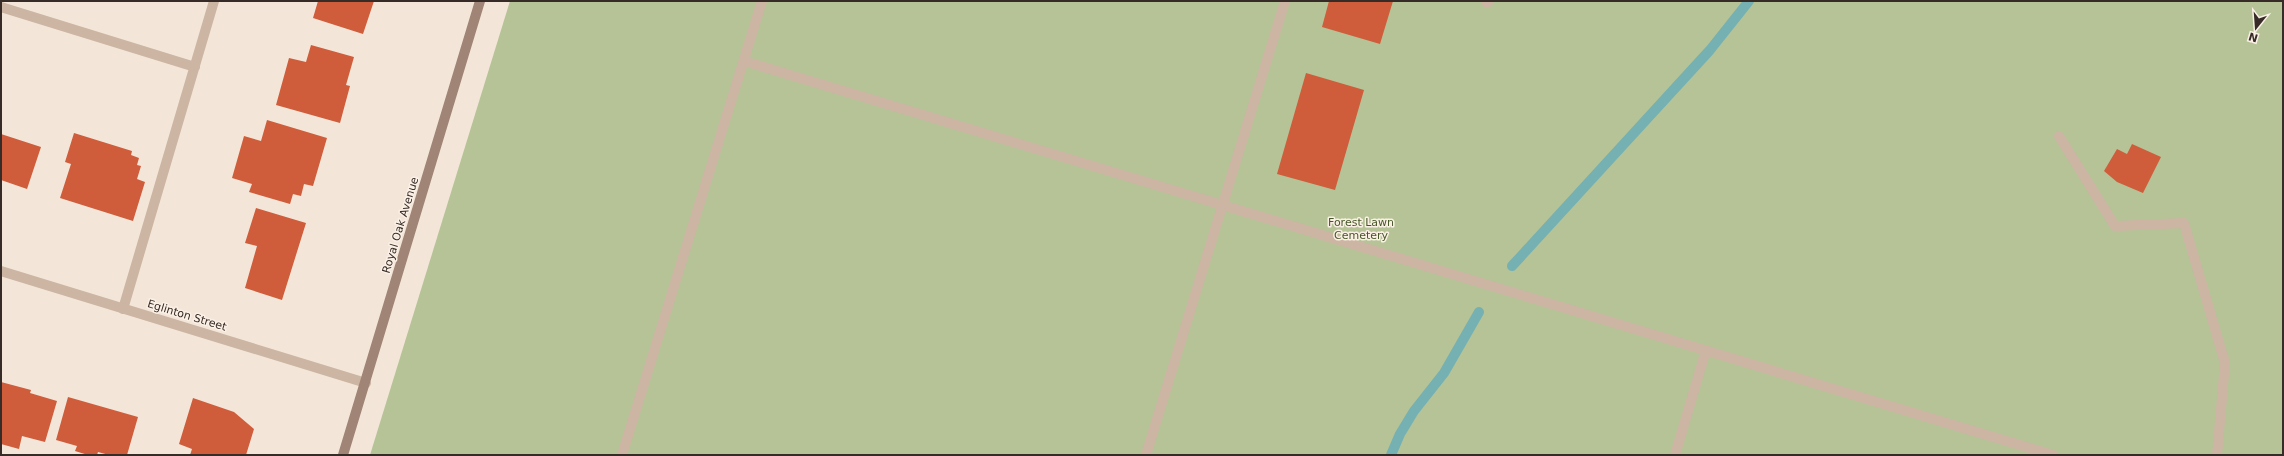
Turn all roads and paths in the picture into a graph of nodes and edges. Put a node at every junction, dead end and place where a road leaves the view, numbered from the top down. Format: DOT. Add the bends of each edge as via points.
graph roads {
  1 [pos="214,1"];
  2 [pos="480,1"];
  3 [pos="762,1"];
  4 [pos="1285,1"];
  5 [pos="1,7"];
  6 [pos="744,61"];
  7 [pos="195,67"];
  8 [pos="2059,136"];
  9 [pos="1223,205"];
  10 [pos="1,270"];
  11 [pos="123,308"];
  12 [pos="1706,350"];
  13 [pos="366,383"];
  14 [pos="343,455"];
  15 [pos="622,455"];
  16 [pos="1146,455"];
  17 [pos="1675,455"];
  18 [pos="2053,455"];
  19 [pos="2217,455"];
  1 -- 7 [label="street"];
  2 -- 13 [label="street, Royal Oak Avenue"];
  3 -- 6 [label="street"];
  4 -- 9 [label="street"];
  5 -- 7 [label="street"];
  6 -- 9 [label="street"];
  6 -- 15 [label="street"];
  7 -- 11 [label="street"];
  8 -- 19 [label="street" via="2115,226 2184,223 2225,363"];
  9 -- 12 [label="street"];
  9 -- 16 [label="street"];
  10 -- 11 [label="street, Eglinton Street"];
  11 -- 13 [label="street, Eglinton Street"];
  12 -- 17 [label="street"];
  12 -- 18 [label="street"];
  13 -- 14 [label="street, Royal Oak Avenue"];
}
